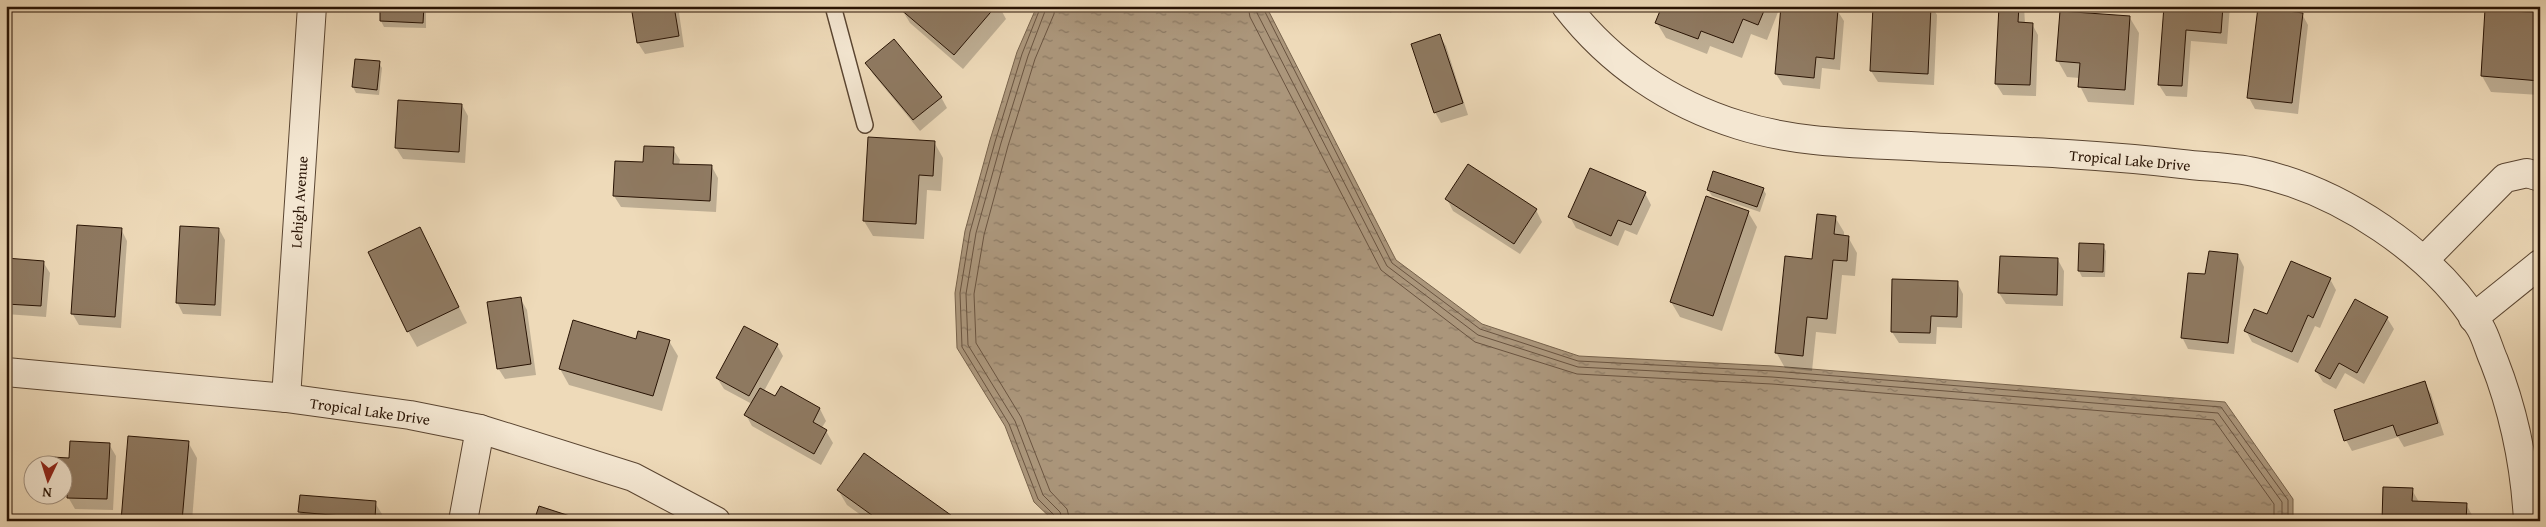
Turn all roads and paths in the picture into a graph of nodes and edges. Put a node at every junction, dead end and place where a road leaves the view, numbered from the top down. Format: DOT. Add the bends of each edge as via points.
graph roads {
  1 [pos="312,6"];
  2 [pos="833,6"];
  3 [pos="1566,6"];
  4 [pos="865,125"];
  5 [pos="2540,178"];
  6 [pos="2425,260"];
  7 [pos="2540,264"];
  8 [pos="2473,318"];
  9 [pos="6,372"];
  10 [pos="286,398"];
  11 [pos="480,429"];
  12 [pos="462,521"];
  13 [pos="716,521"];
  14 [pos="2528,521"];
  1 -- 10 [label="street, Lehigh Avenue"];
  2 -- 4 [label="lane"];
  3 -- 6 [label="street, Tropical Lake Drive" via="1584,29 1624,66 1674,99 1738,125 1797,139 2135,159 2255,172 2329,197 2382,228"];
  5 -- 6 [label="street" via="2527,173 2504,178"];
  6 -- 8 [label="street, Tropical Lake Drive"];
  7 -- 8 [label="street"];
  8 -- 14 [label="street, Tropical Lake Drive" via="2481,329 2508,399 2526,481"];
  9 -- 10 [label="street, Tropical Lake Drive"];
  10 -- 11 [label="street, Tropical Lake Drive" via="410,415"];
  11 -- 12 [label="street"];
  11 -- 13 [label="street, Tropical Lake Drive" via="633,477"];
}
